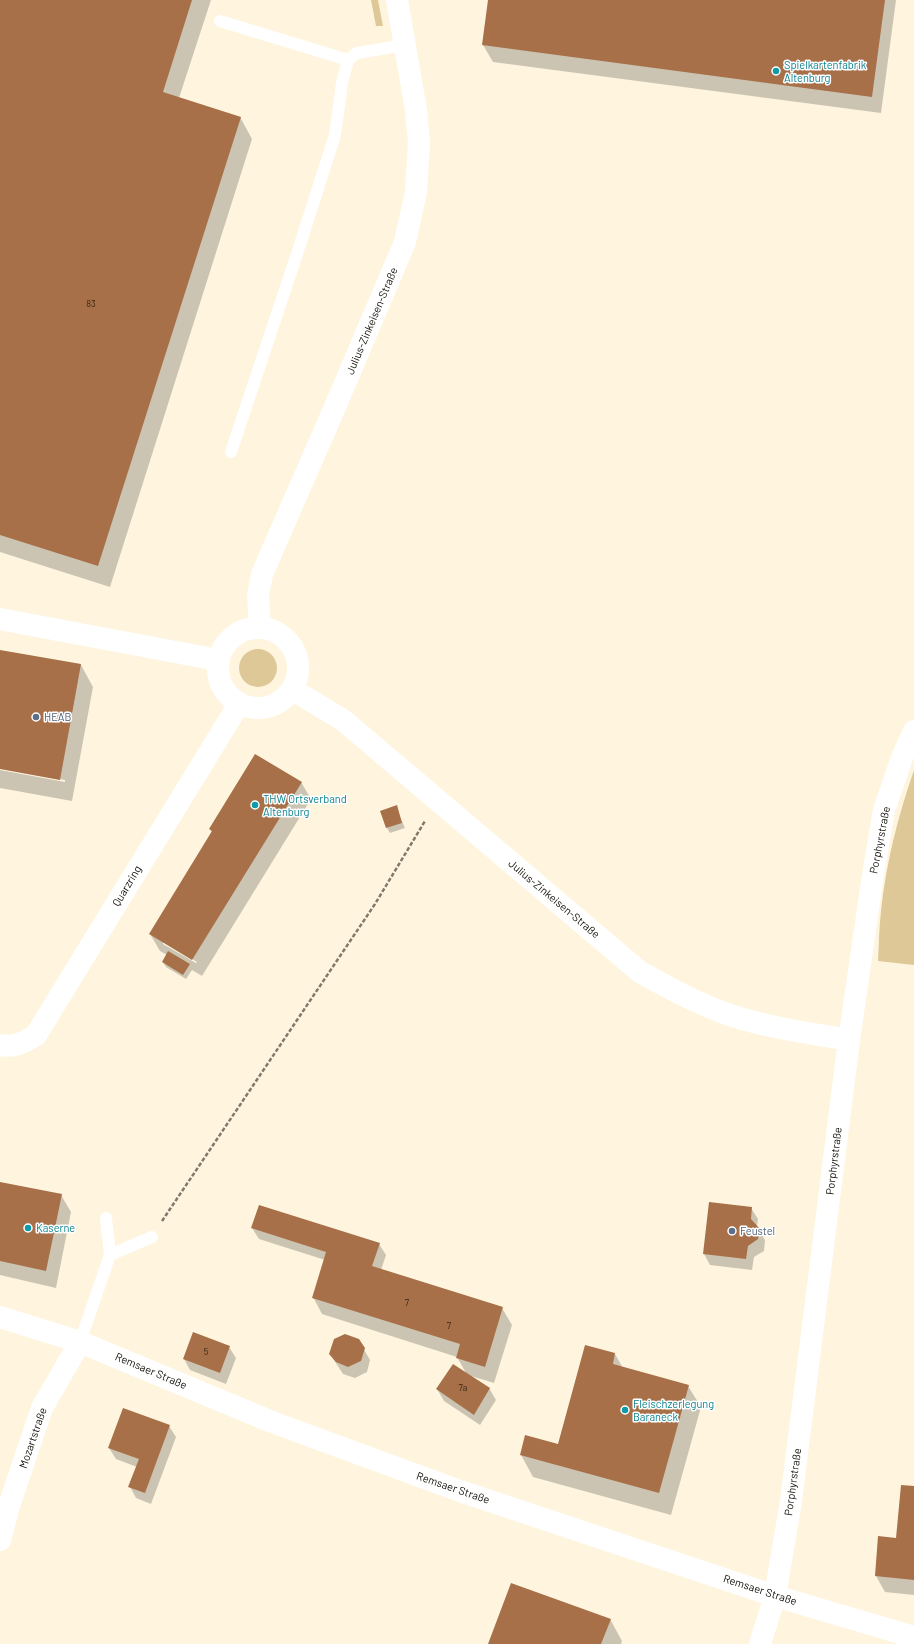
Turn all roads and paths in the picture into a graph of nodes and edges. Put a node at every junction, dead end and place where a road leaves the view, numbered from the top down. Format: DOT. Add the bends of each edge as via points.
graph roads {
  1 [pos="398,0"];
  2 [pos="220,21"];
  3 [pos="405,45"];
  4 [pos="348,60"];
  5 [pos="231,452"];
  6 [pos="0,619"];
  7 [pos="260,628"];
  8 [pos="218,660"];
  9 [pos="293,690"];
  10 [pos="239,704"];
  11 [pos="914,731"];
  12 [pos="437,800"];
  13 [pos="849,1040"];
  14 [pos="0,1045"];
  15 [pos="106,1218"];
  16 [pos="152,1237"];
  17 [pos="110,1255"];
  18 [pos="0,1317"];
  19 [pos="80,1342"];
  20 [pos="0,1540"];
  21 [pos="775,1596"];
  22 [pos="914,1637"];
  23 [pos="760,1644"];
  1 -- 3 [label="street, Julius-Zinkeisen-Straße"];
  2 -- 4 [label="lane"];
  3 -- 4 [label="lane" via="356,53"];
  3 -- 7 [label="street, Julius-Zinkeisen-Straße" via="419,142 416,192 405,242 262,574 258,596"];
  4 -- 5 [label="lane" via="335,134 298,254"];
  6 -- 8 [label="street"];
  7 -- 8 [label="street" via="238,633 229,640"];
  7 -- 9 [label="street" via="274,631 286,638 294,650 299,663 298,677"];
  8 -- 10 [label="street" via="218,673 222,685 229,696"];
  9 -- 10 [label="street" via="285,699 262,709"];
  9 -- 12 [label="street, Julius-Zinkeisen-Straße" via="343,720"];
  10 -- 14 [label="street, Quarzring" via="36,1035 24,1043"];
  11 -- 13 [label="street, Porphyrstraße" via="884,810"];
  12 -- 13 [label="street, Julius-Zinkeisen-Straße" via="640,972 683,996 731,1015 791,1030"];
  12 -- 16 [label="path" via="375,904"];
  13 -- 21 [label="street, Porphyrstraße" via="791,1501"];
  15 -- 17 [label="lane"];
  16 -- 17 [label="lane"];
  17 -- 19 [label="lane"];
  18 -- 19 [label="street, Remsaer Straße"];
  19 -- 20 [label="street, Mozartstraße" via="42,1408"];
  19 -- 21 [label="street, Remsaer Straße" via="287,1428 460,1491"];
  21 -- 22 [label="street, Remsaer Straße"];
  21 -- 23 [label="street, Porphyrstraße"];
}
